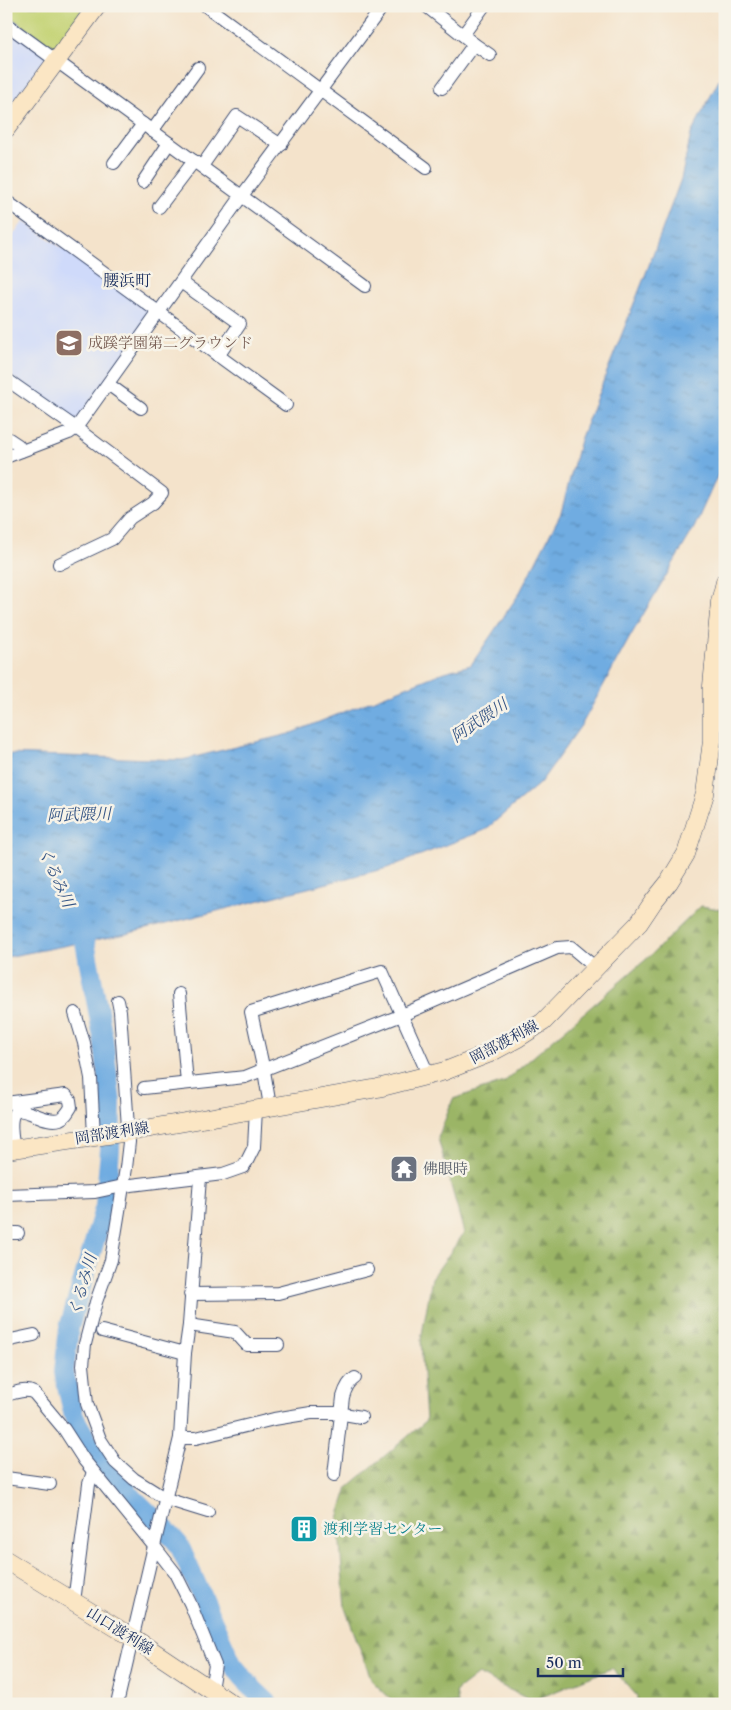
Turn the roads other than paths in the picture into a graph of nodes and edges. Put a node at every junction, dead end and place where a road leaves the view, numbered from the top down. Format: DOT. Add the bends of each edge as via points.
graph roads {
  1 [pos="97,6"];
  2 [pos="206,6"];
  3 [pos="383,6"];
  4 [pos="426,6"];
  5 [pos="484,6"];
  6 [pos="6,24"];
  7 [pos="463,35"];
  8 [pos="474,44"];
  9 [pos="490,54"];
  10 [pos="58,60"];
  11 [pos="198,68"];
  12 [pos="442,88"];
  13 [pos="320,91"];
  14 [pos="147,128"];
  15 [pos="6,129"];
  16 [pos="169,143"];
  17 [pos="281,144"];
  18 [pos="114,163"];
  19 [pos="198,163"];
  20 [pos="426,168"];
  21 [pos="143,182"];
  22 [pos="242,197"];
  23 [pos="6,201"];
  24 [pos="159,207"];
  25 [pos="181,282"];
  26 [pos="365,286"];
  27 [pos="159,313"];
  28 [pos="218,356"];
  29 [pos="6,379"];
  30 [pos="108,384"];
  31 [pos="286,405"];
  32 [pos="141,408"];
  33 [pos="76,428"];
  34 [pos="6,437"];
  35 [pos="21,451"];
  36 [pos="6,457"];
  37 [pos="59,564"];
  38 [pos="725,582"];
  39 [pos="596,968"];
  40 [pos="179,994"];
  41 [pos="118,1001"];
  42 [pos="75,1013"];
  43 [pos="402,1015"];
  44 [pos="264,1071"];
  45 [pos="428,1074"];
  46 [pos="187,1083"];
  47 [pos="144,1088"];
  48 [pos="6,1103"];
  49 [pos="263,1108"];
  50 [pos="128,1132"];
  51 [pos="96,1135"];
  52 [pos="10,1150"];
  53 [pos="200,1178"];
  54 [pos="123,1186"];
  55 [pos="6,1195"];
  56 [pos="367,1270"];
  57 [pos="190,1294"];
  58 [pos="189,1325"];
  59 [pos="102,1332"];
  60 [pos="34,1334"];
  61 [pos="6,1341"];
  62 [pos="278,1345"];
  63 [pos="185,1353"];
  64 [pos="355,1378"];
  65 [pos="7,1394"];
  66 [pos="6,1408"];
  67 [pos="341,1413"];
  68 [pos="361,1417"];
  69 [pos="180,1438"];
  70 [pos="93,1472"];
  71 [pos="334,1475"];
  72 [pos="6,1478"];
  73 [pos="50,1484"];
  74 [pos="166,1499"];
  75 [pos="208,1512"];
  76 [pos="154,1546"];
  77 [pos="6,1560"];
  78 [pos="74,1602"];
  79 [pos="133,1638"];
  80 [pos="211,1690"];
  81 [pos="117,1704"];
  82 [pos="232,1704"];
  1 -- 10 [label="main road"];
  2 -- 13 [label="street"];
  3 -- 13 [label="street"];
  4 -- 7 [label="street"];
  5 -- 7 [label="street"];
  6 -- 10 [label="street"];
  7 -- 8 [label="street"];
  8 -- 9 [label="street"];
  8 -- 12 [label="street"];
  10 -- 14 [label="street"];
  10 -- 15 [label="main road"];
  11 -- 14 [label="street"];
  13 -- 17 [label="street"];
  13 -- 20 [label="street"];
  14 -- 16 [label="street"];
  14 -- 18 [label="street"];
  16 -- 19 [label="street"];
  16 -- 21 [label="street"];
  17 -- 19 [label="street" via="237,116"];
  17 -- 22 [label="street"];
  19 -- 22 [label="street"];
  19 -- 24 [label="street"];
  22 -- 25 [label="street"];
  22 -- 26 [label="street"];
  23 -- 27 [label="street"];
  25 -- 27 [label="street"];
  25 -- 28 [label="street" via="240,324"];
  27 -- 28 [label="street"];
  27 -- 30 [label="street"];
  28 -- 31 [label="street"];
  29 -- 33 [label="street"];
  30 -- 32 [label="street"];
  30 -- 33 [label="street"];
  33 -- 35 [label="street"];
  33 -- 37 [label="street" via="162,493 130,518 112,538"];
  34 -- 35 [label="street"];
  35 -- 36 [label="street"];
  38 -- 39 [label="main road, 岡部渡利線" via="712,686 712,741 705,794 697,822 686,854 669,882 639,923"];
  39 -- 43 [label="street" via="570,948 557,948"];
  39 -- 45 [label="main road, 岡部渡利線" via="543,1022 518,1038 488,1054 445,1071"];
  40 -- 46 [label="street"];
  41 -- 50 [label="street"];
  42 -- 51 [label="street" via="91,1078"];
  43 -- 44 [label="street"];
  43 -- 44 [label="street" via="382,971 251,1012"];
  43 -- 45 [label="street"];
  44 -- 46 [label="street" via="245,1078"];
  44 -- 49 [label="street"];
  45 -- 49 [label="main road, 岡部渡利線" via="378,1088"];
  46 -- 47 [label="street"];
  48 -- 52 [label="street" via="66,1095 71,1107 67,1114 55,1120 24,1110 17,1112 10,1126"];
  49 -- 50 [label="main road, 岡部渡利線"];
  49 -- 53 [label="street" via="254,1147 242,1167"];
  50 -- 51 [label="main road, 岡部渡利線"];
  50 -- 54 [label="street"];
  51 -- 52 [label="main road, 岡部渡利線"];
  53 -- 54 [label="street"];
  53 -- 57 [label="street"];
  54 -- 55 [label="street" via="95,1192"];
  54 -- 74 [label="street" via="111,1260 85,1344 86,1404 100,1439 116,1462 134,1479"];
  56 -- 57 [label="street" via="278,1293"];
  57 -- 58 [label="street"];
  58 -- 62 [label="street" via="235,1332 247,1345"];
  58 -- 63 [label="street"];
  59 -- 63 [label="street"];
  60 -- 61 [label="street"];
  63 -- 69 [label="street"];
  64 -- 67 [label="street" via="346,1387"];
  65 -- 66 [label="street"];
  65 -- 70 [label="street" via="34,1393"];
  67 -- 68 [label="street"];
  67 -- 69 [label="street" via="311,1413 196,1438"];
  67 -- 71 [label="street"];
  69 -- 74 [label="street"];
  70 -- 76 [label="street"];
  70 -- 78 [label="street"];
  72 -- 73 [label="street"];
  74 -- 75 [label="street"];
  74 -- 76 [label="street"];
  76 -- 79 [label="street"];
  76 -- 80 [label="street" via="179,1581 215,1665"];
  77 -- 78 [label="main road, 山口渡利線"];
  78 -- 79 [label="main road, 山口渡利線"];
  79 -- 80 [label="main road, 山口渡利線"];
  79 -- 81 [label="street"];
  80 -- 82 [label="main road, 山口渡利線"];
}
